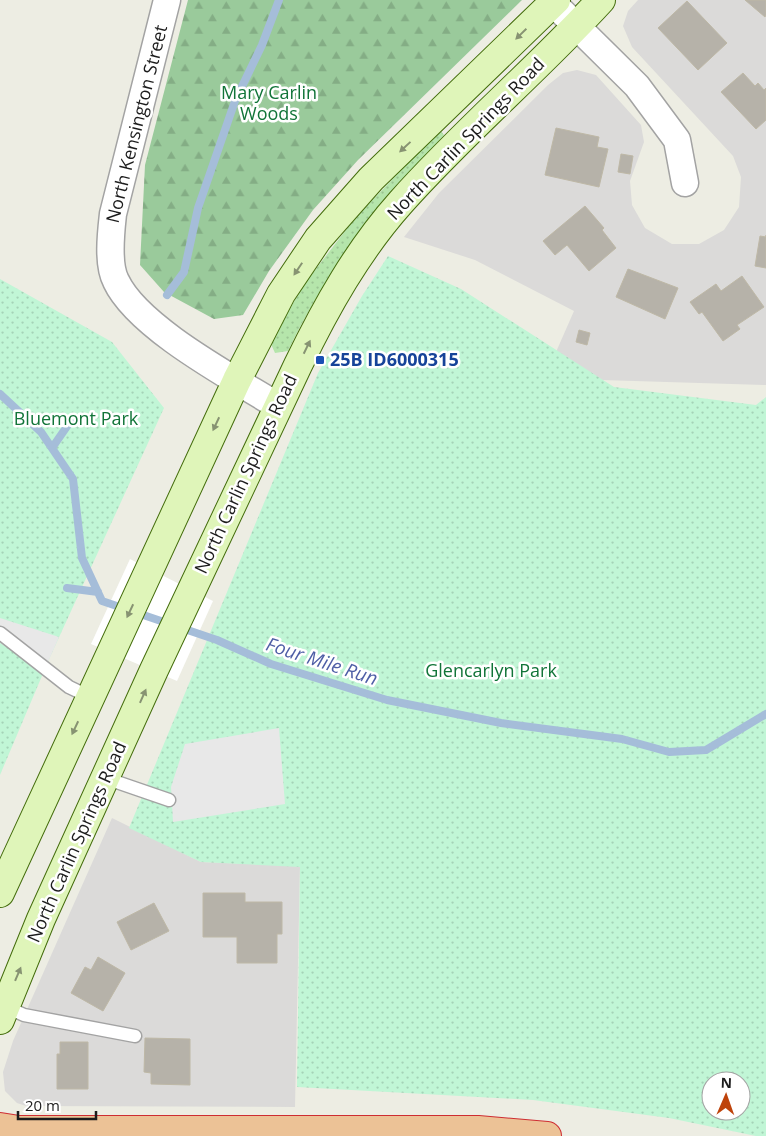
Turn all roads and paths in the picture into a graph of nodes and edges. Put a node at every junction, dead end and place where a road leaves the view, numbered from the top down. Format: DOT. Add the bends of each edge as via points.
graph roads {
  1 [pos="167,0"];
  2 [pos="601,0"];
  3 [pos="555,2"];
  4 [pos="577,26"];
  5 [pos="685,183"];
  6 [pos="237,380"];
  7 [pos="278,406"];
  8 [pos="0,633"];
  9 [pos="90,697"];
  10 [pos="105,778"];
  11 [pos="169,800"];
  12 [pos="0,893"];
  13 [pos="2,1013"];
  14 [pos="134,1036"];
  15 [pos="0,1127"];
  16 [pos="547,1136"];
  1 -- 6 [label="street, North Kensington Street" via="113,214 110,239 115,280 130,302 160,330"];
  2 -- 4 [label="main road, North Carlin Springs Road"];
  3 -- 4 [label="street"];
  3 -- 6 [label="main road, North Carlin Springs Road, one-way" via="371,179 318,239 281,294"];
  4 -- 5 [label="street" via="637,86 677,140"];
  7 -- 4 [label="main road, North Carlin Springs Road, one-way" via="319,321 352,265 400,203"];
  6 -- 7 [label="street, North Kensington Street"];
  6 -- 9 [label="main road, North Carlin Springs Road, one-way"];
  10 -- 7 [label="main road, North Carlin Springs Road, one-way"];
  8 -- 9 [label="lane" via="69,687"];
  9 -- 12 [label="main road, North Carlin Springs Road, one-way"];
  10 -- 11 [label="lane"];
  13 -- 10 [label="main road, North Carlin Springs Road, one-way"];
  13 -- 14 [label="lane"];
  15 -- 16 [label="highway" via="18,1130 478,1130"];
}
